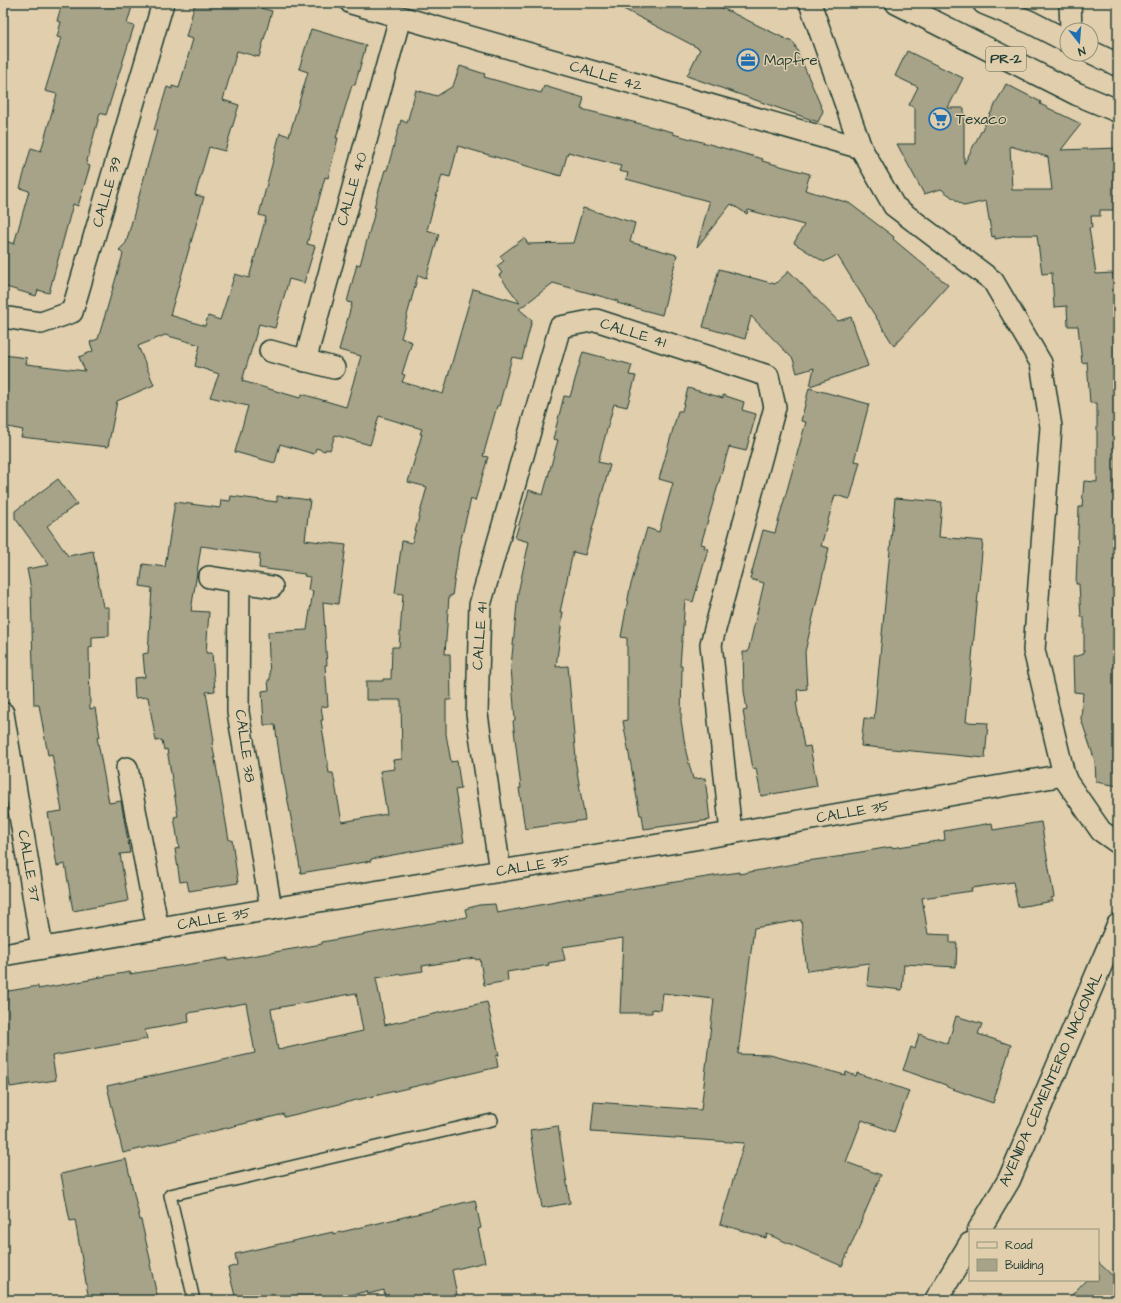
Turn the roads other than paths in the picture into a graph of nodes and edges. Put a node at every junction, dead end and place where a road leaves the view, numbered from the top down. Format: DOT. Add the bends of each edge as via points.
graph roads {
  1 [pos="163,3"];
  2 [pos="351,3"];
  3 [pos="810,3"];
  4 [pos="897,3"];
  5 [pos="984,3"];
  6 [pos="1070,3"];
  7 [pos="400,18"];
  8 [pos="1070,22"];
  9 [pos="1059,36"];
  10 [pos="1099,56"];
  11 [pos="1118,65"];
  12 [pos="1118,111"];
  13 [pos="861,148"];
  14 [pos="3,317"];
  15 [pos="270,351"];
  16 [pos="305,360"];
  17 [pos="334,368"];
  18 [pos="209,577"];
  19 [pos="239,582"];
  20 [pos="272,587"];
  21 [pos="3,713"];
  22 [pos="127,768"];
  23 [pos="1064,775"];
  24 [pos="732,833"];
  25 [pos="1118,843"];
  26 [pos="500,871"];
  27 [pos="271,909"];
  28 [pos="1118,925"];
  29 [pos="158,929"];
  30 [pos="42,948"];
  31 [pos="3,954"];
  32 [pos="492,1120"];
  33 [pos="980,1229"];
  34 [pos="969,1246"];
  35 [pos="194,1300"];
  36 [pos="936,1300"];
  1 -- 14 [label="street, CALLE 39" via="72,312 41,323"];
  2 -- 7 [label="street, CALLE 42"];
  3 -- 13 [label="street"];
  4 -- 12 [label="street, PR-2" via="1077,94"];
  5 -- 9 [label="street"];
  6 -- 8 [label="street"];
  7 -- 13 [label="street, CALLE 42"];
  7 -- 16 [label="street, CALLE 40"];
  10 -- 11 [label="street"];
  13 -- 23 [label="street" via="894,206 993,281 1041,362 1051,427 1034,650"];
  15 -- 16 [label="street"];
  16 -- 17 [label="street"];
  18 -- 19 [label="street"];
  19 -- 20 [label="street"];
  19 -- 27 [label="street, CALLE 38" via="238,712"];
  21 -- 30 [label="street, CALLE 37"];
  22 -- 29 [label="street"];
  23 -- 24 [label="street, CALLE 35"];
  23 -- 25 [label="street" via="1101,831"];
  24 -- 26 [label="street, CALLE 35"];
  24 -- 26 [label="street, CALLE 41" via="712,644 775,407 768,376 596,320 560,327 480,606 476,714"];
  26 -- 27 [label="street, CALLE 35"];
  27 -- 29 [label="street, CALLE 35"];
  28 -- 33 [label="street, AVENIDA CEMENTERIO NACIONAL" via="1009,1180"];
  29 -- 30 [label="street, CALLE 35"];
  30 -- 31 [label="street, CALLE 35"];
  32 -- 35 [label="lane" via="170,1195"];
  34 -- 36 [label="street"];
}
